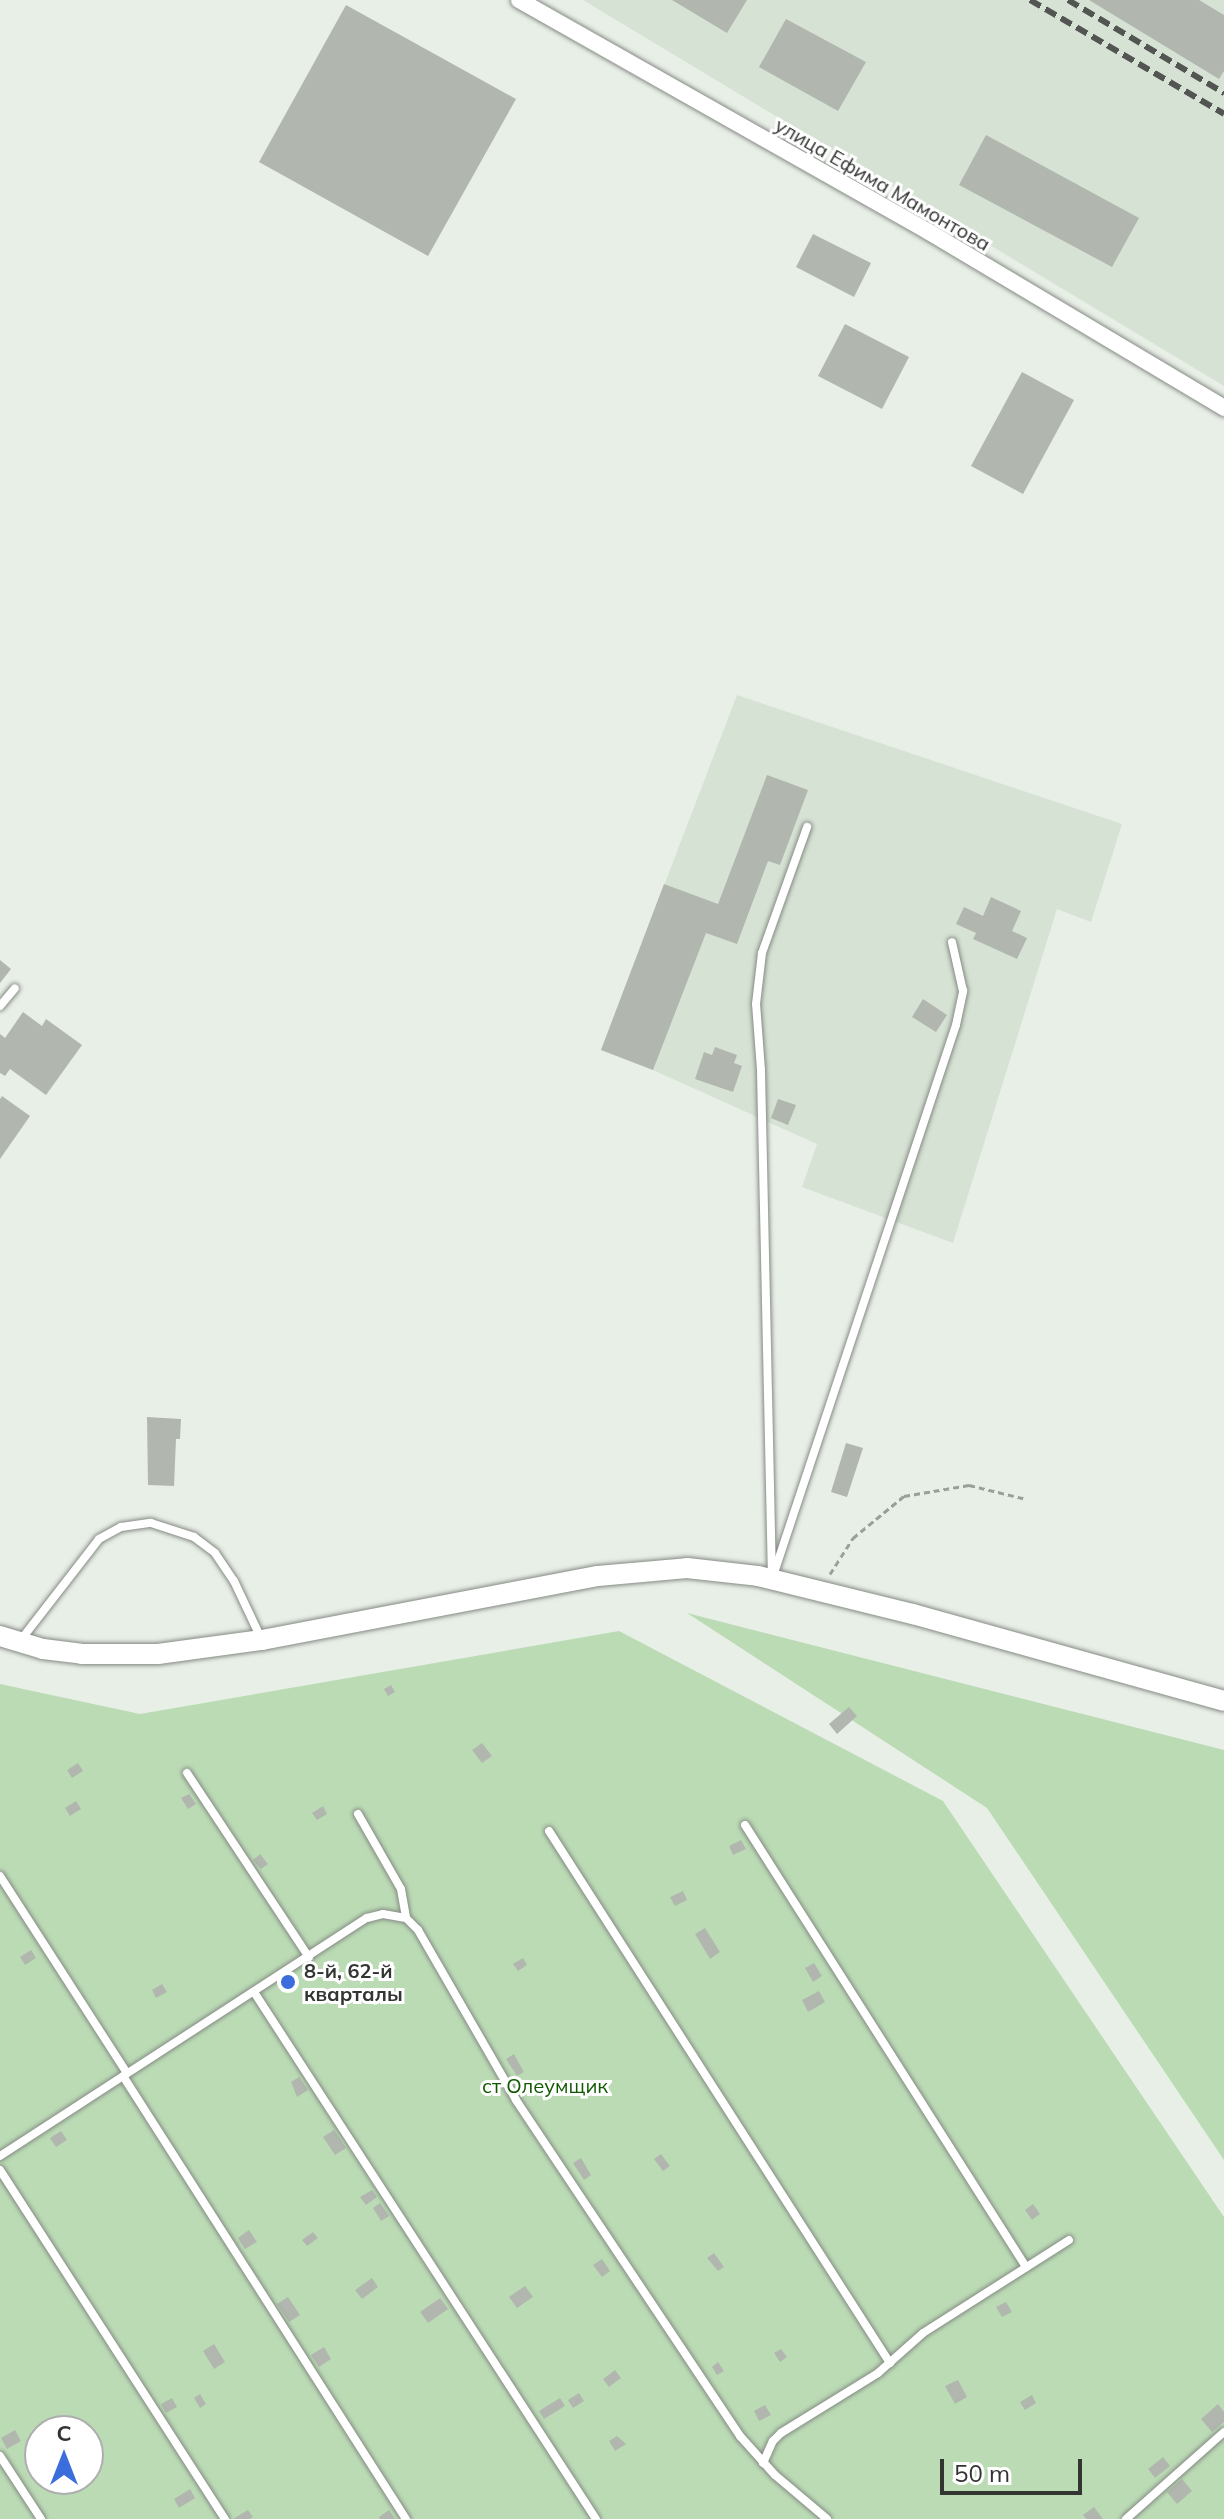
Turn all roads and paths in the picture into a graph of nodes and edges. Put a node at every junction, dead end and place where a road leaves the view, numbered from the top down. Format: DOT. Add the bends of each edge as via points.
graph roads {
  1 [pos="519,0"];
  2 [pos="1224,408"];
  3 [pos="807,827"];
  4 [pos="952,942"];
  5 [pos="15,988"];
  6 [pos="0,1006"];
  7 [pos="1026,1499"];
  8 [pos="772,1579"];
  9 [pos="820,1591"];
  10 [pos="10,1639"];
  11 [pos="262,1640"];
  12 [pos="1224,1701"];
  13 [pos="187,1773"];
  14 [pos="358,1814"];
  15 [pos="745,1825"];
  16 [pos="549,1831"];
  17 [pos="0,1876"];
  18 [pos="406,1918"];
  19 [pos="309,1957"];
  20 [pos="254,1992"];
  21 [pos="125,2075"];
  22 [pos="0,2156"];
  23 [pos="0,2170"];
  24 [pos="1069,2240"];
  25 [pos="1026,2267"];
  26 [pos="890,2363"];
  27 [pos="1224,2432"];
  28 [pos="0,2456"];
  29 [pos="763,2463"];
  30 [pos="41,2519"];
  31 [pos="225,2519"];
  32 [pos="406,2519"];
  33 [pos="596,2519"];
  34 [pos="827,2519"];
  35 [pos="1126,2519"];
  1 -- 2 [label="street, улица Ефима Мамонтова" via="929,232"];
  3 -- 8 [label="lane" via="762,953 756,1004"];
  4 -- 8 [label="lane" via="963,991 956,1025"];
  5 -- 6 [label="lane"];
  7 -- 9 [label="path" via="969,1485 904,1496 853,1538"];
  8 -- 9 [label="street"];
  8 -- 11 [label="street" via="687,1568 644,1570"];
  9 -- 12 [label="street"];
  10 -- 11 [label="street" via="43,1649 111,1655"];
  10 -- 11 [label="lane" via="99,1539 121,1527 151,1523 180,1530 215,1553"];
  13 -- 19 [label="lane"];
  14 -- 18 [label="lane" via="397,1882"];
  15 -- 25 [label="lane"];
  16 -- 26 [label="lane"];
  17 -- 21 [label="lane"];
  18 -- 19 [label="lane" via="367,1918"];
  18 -- 29 [label="lane" via="418,1930 516,2100"];
  19 -- 20 [label="lane"];
  20 -- 21 [label="lane"];
  20 -- 33 [label="lane"];
  21 -- 22 [label="lane"];
  21 -- 32 [label="lane"];
  23 -- 31 [label="lane"];
  24 -- 25 [label="lane"];
  25 -- 26 [label="lane" via="923,2333"];
  26 -- 29 [label="lane" via="781,2433"];
  27 -- 35 [label="lane"];
  28 -- 30 [label="lane"];
  29 -- 34 [label="lane"];
}
